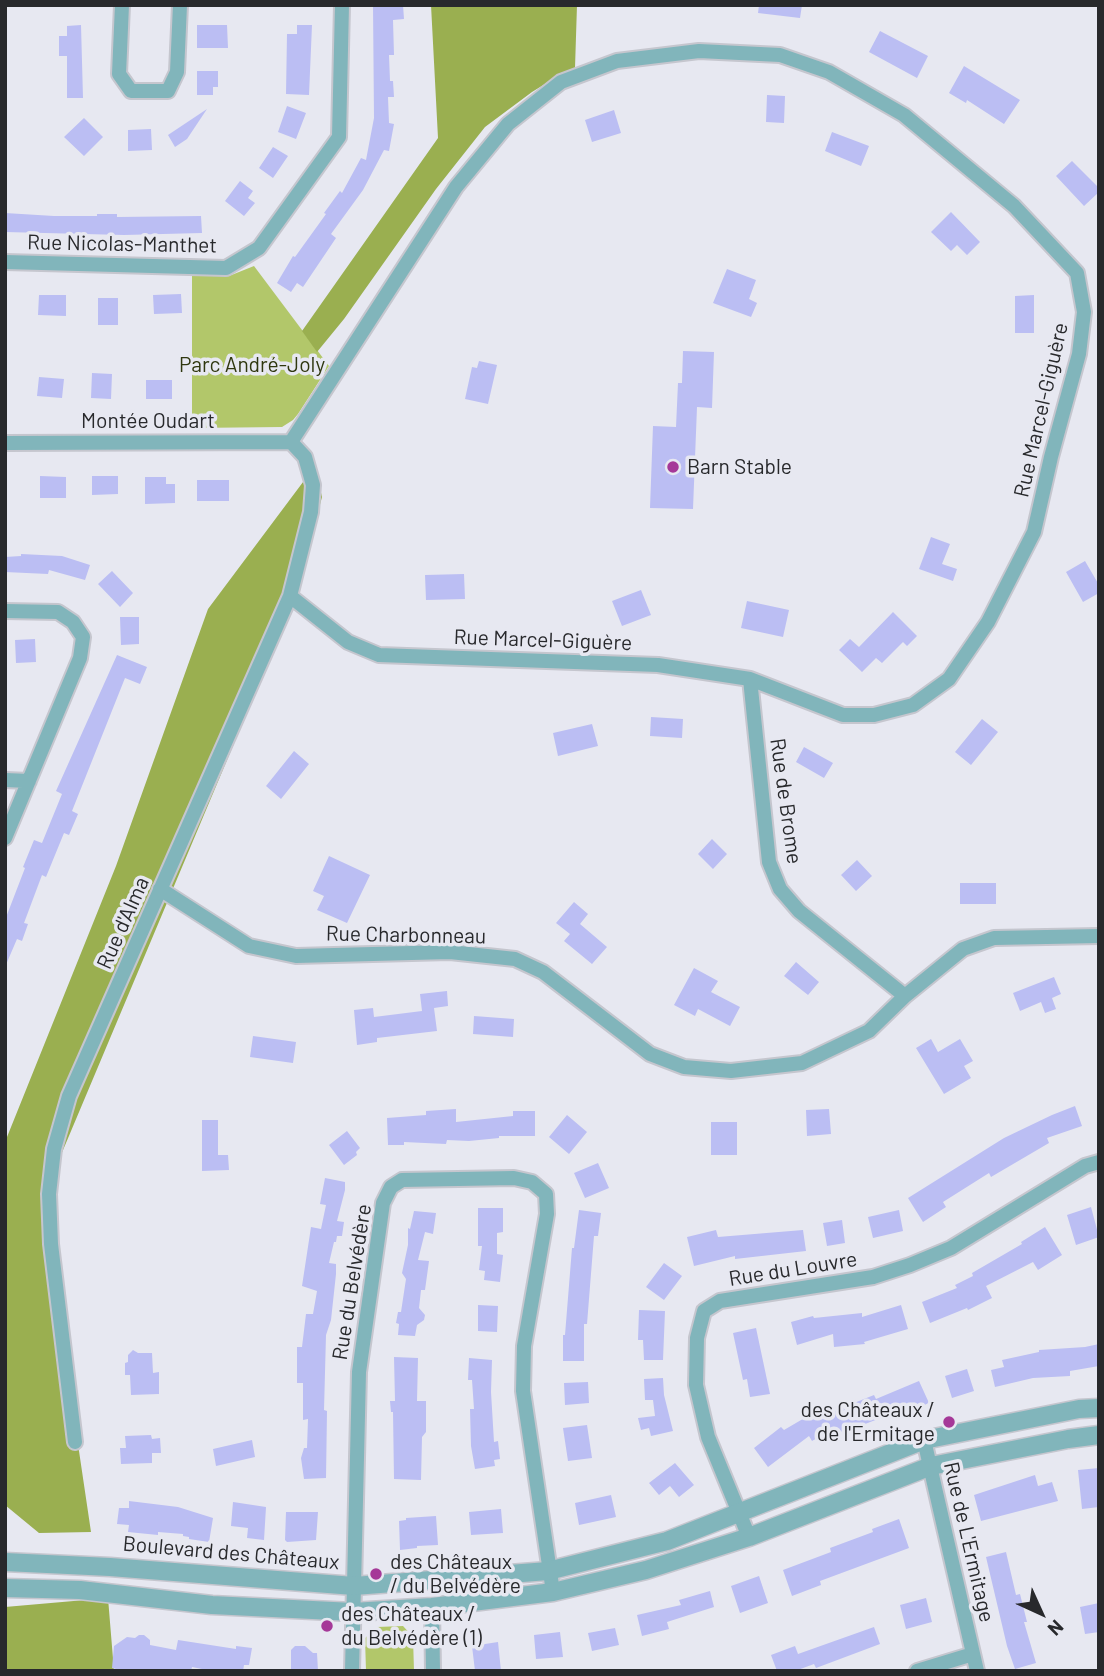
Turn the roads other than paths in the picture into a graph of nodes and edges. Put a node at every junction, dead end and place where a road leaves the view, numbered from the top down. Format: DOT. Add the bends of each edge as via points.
graph roads {
  1 [pos="122,5"];
  2 [pos="180,5"];
  3 [pos="342,5"];
  4 [pos="5,262"];
  5 [pos="290,442"];
  6 [pos="5,443"];
  7 [pos="290,596"];
  8 [pos="5,611"];
  9 [pos="750,679"];
  10 [pos="5,779"];
  11 [pos="29,781"];
  12 [pos="6,833"];
  13 [pos="160,889"];
  14 [pos="1099,936"];
  15 [pos="905,996"];
  16 [pos="1099,1162"];
  17 [pos="1099,1408"];
  18 [pos="1099,1436"];
  19 [pos="924,1440"];
  20 [pos="75,1442"];
  21 [pos="931,1466"];
  22 [pos="739,1514"];
  23 [pos="749,1537"];
  24 [pos="5,1562"];
  25 [pos="548,1571"];
  26 [pos="354,1586"];
  27 [pos="5,1588"];
  28 [pos="553,1591"];
  29 [pos="432,1607"];
  30 [pos="354,1612"];
  31 [pos="973,1654"];
  32 [pos="352,1671"];
  33 [pos="433,1671"];
  34 [pos="916,1671"];
  35 [pos="977,1671"];
  1 -- 2 [label="street" via="119,74 131,91 168,91 177,72"];
  3 -- 4 [label="street, Rue Nicolas-Manthet" via="339,137 259,248 226,268"];
  5 -- 6 [label="street, Montée Oudart"];
  5 -- 7 [label="street, Rue d'Alma" via="305,457 313,485 311,512"];
  5 -- 9 [label="street, Rue Marcel-Giguère" via="456,187 508,124 561,82 617,61 699,51 780,55 829,72 904,115 1014,206 1068,264 1077,274 1084,312 1080,344 1034,531 988,622 948,679 913,705 874,715 843,715"];
  7 -- 9 [label="street, Rue Marcel-Giguère" via="348,642 379,655 658,665"];
  7 -- 13 [label="street, Rue d'Alma"];
  8 -- 11 [label="street" via="58,612 73,622 83,637 80,658"];
  9 -- 15 [label="street, Rue de Brome" via="769,862 780,889 799,911"];
  10 -- 11 [label="street"];
  11 -- 12 [label="street"];
  13 -- 15 [label="street, Rue Charbonneau" via="249,946 296,956 450,952 515,959 543,972 650,1054 684,1067 730,1071 802,1063 869,1031"];
  13 -- 20 [label="street, Rue d'Alma" via="69,1096 54,1149 49,1194 51,1244"];
  14 -- 15 [label="street, Rue Charbonneau" via="994,938 963,949"];
  16 -- 22 [label="street, Rue du Louvre" via="1085,1166 951,1248 910,1265 873,1277 720,1301 704,1311 697,1338 696,1385 708,1437"];
  17 -- 19 [label="street, Boulevard des Châteaux"];
  18 -- 21 [label="street"];
  19 -- 21 [label="street, Rue de L'Ermitage"];
  19 -- 22 [label="street, Boulevard des Châteaux"];
  21 -- 23 [label="street"];
  21 -- 31 [label="street, Rue de L'Ermitage"];
  22 -- 23 [label="street, Rue du Louvre"];
  22 -- 25 [label="street, Boulevard des Châteaux" via="667,1541"];
  23 -- 28 [label="street" via="646,1570"];
  24 -- 26 [label="street, Boulevard des Châteaux"];
  25 -- 26 [label="street, Boulevard des Châteaux"];
  25 -- 26 [label="street, Rue du Belvédère" via="523,1391 524,1346 547,1214 546,1194 532,1182 514,1178 402,1180 391,1187 383,1203 359,1372"];
  25 -- 28 [label="street, Rue du Belvédère"];
  26 -- 30 [label="street, Rue du Belvédère"];
  27 -- 30 [label="street"];
  28 -- 29 [label="street"];
  29 -- 30 [label="street"];
  29 -- 33 [label="street"];
  30 -- 32 [label="street"];
  31 -- 34 [label="street, Rue de L'Ermitage"];
  31 -- 35 [label="street, Rue de L'Ermitage"];
}
